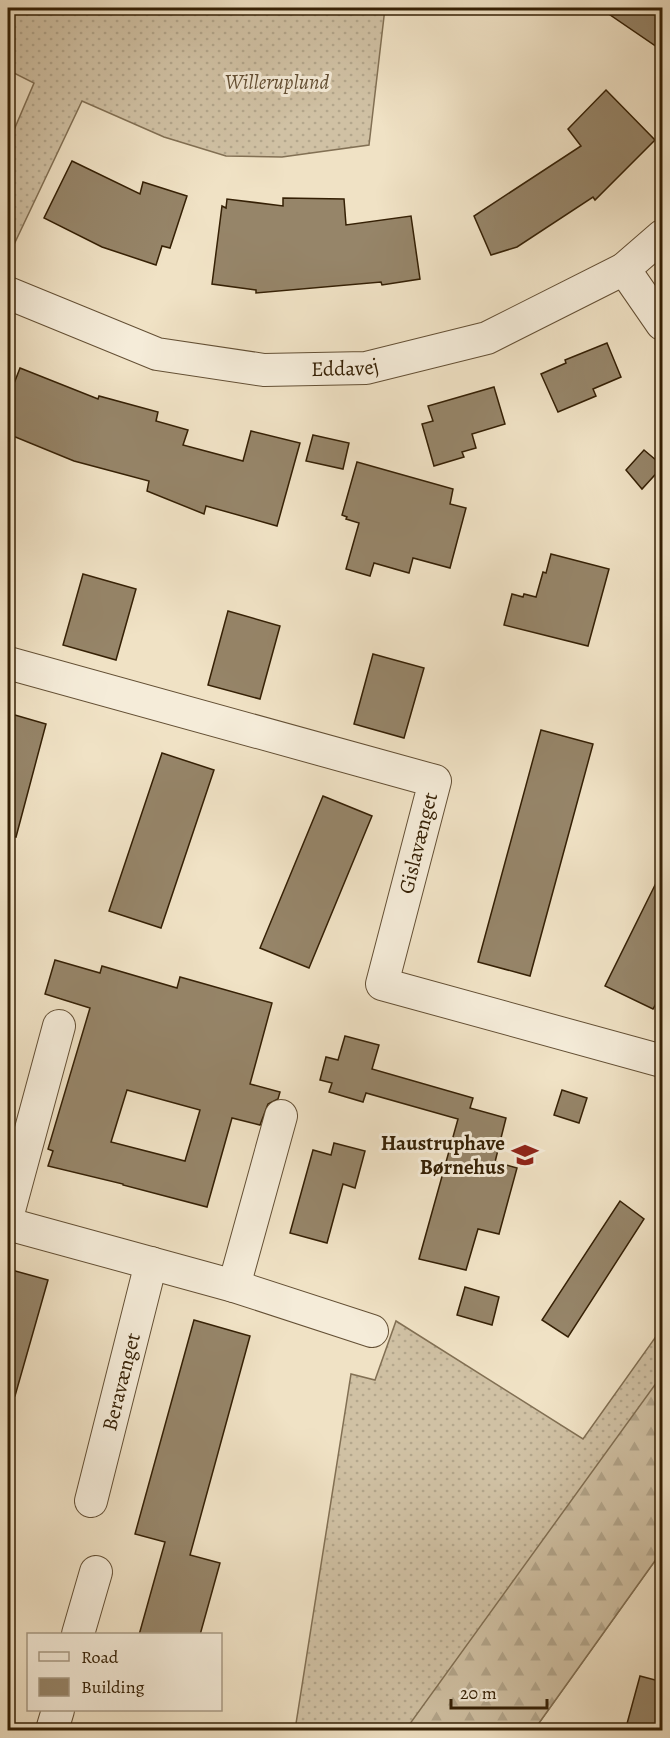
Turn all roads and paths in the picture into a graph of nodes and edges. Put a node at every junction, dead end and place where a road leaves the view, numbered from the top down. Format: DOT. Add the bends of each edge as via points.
graph roads {
  1 [pos="663,236"];
  2 [pos="624,269"];
  3 [pos="8,293"];
  4 [pos="663,324"];
  5 [pos="8,663"];
  6 [pos="59,1026"];
  7 [pos="663,1062"];
  8 [pos="281,1116"];
  9 [pos="8,1214"];
  10 [pos="8,1224"];
  11 [pos="151,1263"];
  12 [pos="234,1286"];
  13 [pos="372,1331"];
  14 [pos="91,1501"];
  15 [pos="96,1572"];
  16 [pos="79,1633"];
  17 [pos="58,1711"];
  18 [pos="52,1731"];
  1 -- 2 [label="street, Eddavej"];
  2 -- 3 [label="street, Eddavej" via="487,338 366,368 264,370 157,354"];
  2 -- 4 [label="street"];
  5 -- 7 [label="street, Gislavænget" via="435,781 382,984"];
  6 -- 9 [label="street"];
  8 -- 12 [label="street"];
  10 -- 11 [label="street"];
  11 -- 12 [label="street"];
  11 -- 14 [label="street, Beravænget"];
  12 -- 13 [label="street"];
  15 -- 16 [label="street"];
  17 -- 18 [label="street"];
}
